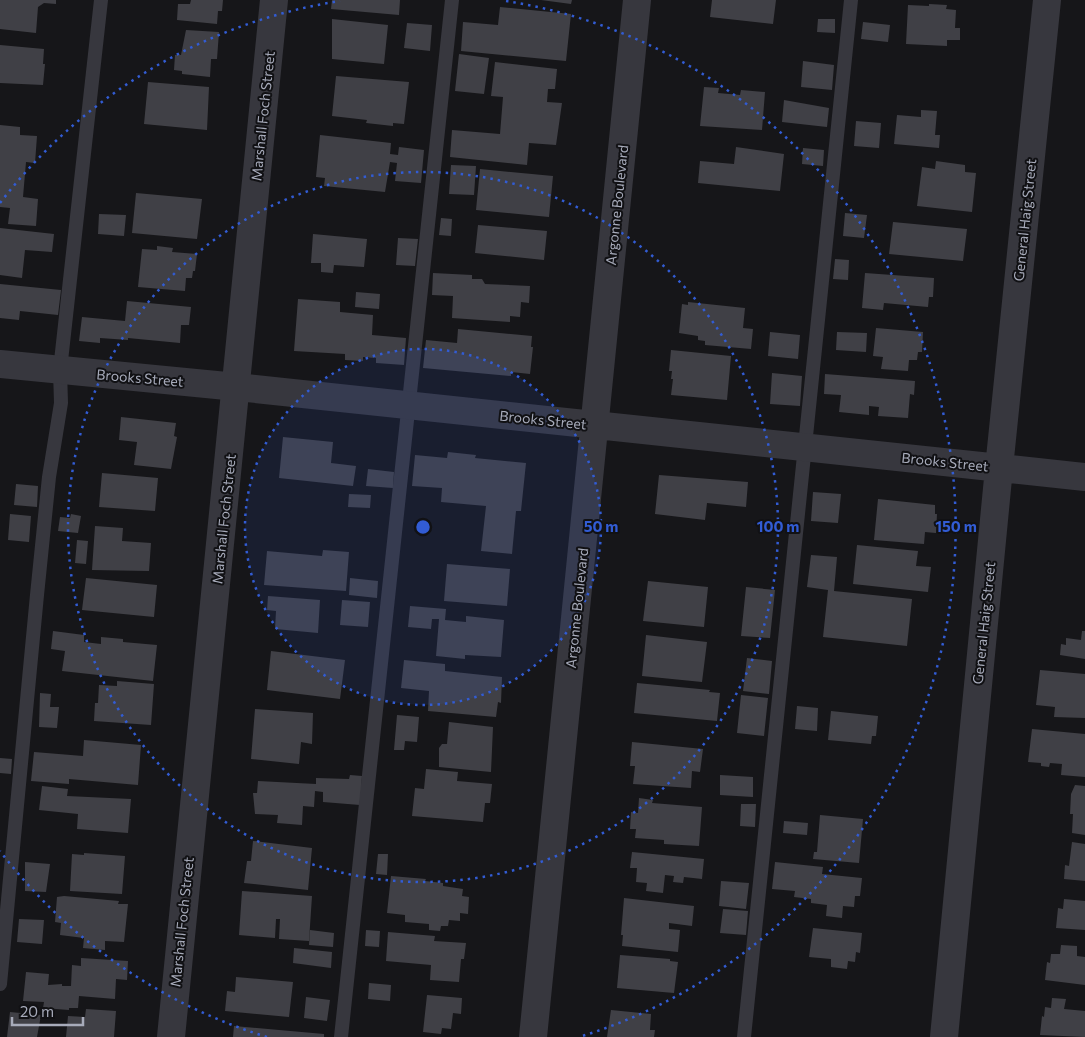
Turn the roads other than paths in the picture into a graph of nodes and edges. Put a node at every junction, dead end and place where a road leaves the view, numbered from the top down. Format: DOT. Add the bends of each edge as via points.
graph roads {
  1 [pos="101,0"];
  2 [pos="274,0"];
  3 [pos="452,0"];
  4 [pos="638,0"];
  5 [pos="851,0"];
  6 [pos="1048,0"];
  7 [pos="0,364"];
  8 [pos="60,370"];
  9 [pos="237,387"];
  10 [pos="408,405"];
  11 [pos="596,426"];
  12 [pos="805,448"];
  13 [pos="999,468"];
  14 [pos="1085,477"];
  15 [pos="0,984"];
  16 [pos="171,1037"];
  17 [pos="341,1037"];
  18 [pos="533,1037"];
  19 [pos="744,1037"];
  20 [pos="944,1037"];
  1 -- 8 [label="lane"];
  2 -- 9 [label="street, Marshall Foch Street"];
  3 -- 10 [label="lane"];
  4 -- 11 [label="street, Argonne Boulevard"];
  5 -- 12 [label="lane"];
  6 -- 13 [label="street, General Haig Street"];
  7 -- 8 [label="street, Brooks Street"];
  8 -- 9 [label="street, Brooks Street"];
  8 -- 15 [label="lane" via="61,403 49,477"];
  9 -- 10 [label="street, Brooks Street"];
  9 -- 16 [label="street, Marshall Foch Street"];
  10 -- 11 [label="street, Brooks Street"];
  10 -- 17 [label="lane"];
  11 -- 12 [label="street, Brooks Street"];
  11 -- 18 [label="street, Argonne Boulevard"];
  12 -- 13 [label="street, Brooks Street"];
  12 -- 19 [label="lane"];
  13 -- 14 [label="street, Brooks Street"];
  13 -- 20 [label="street, General Haig Street"];
}
